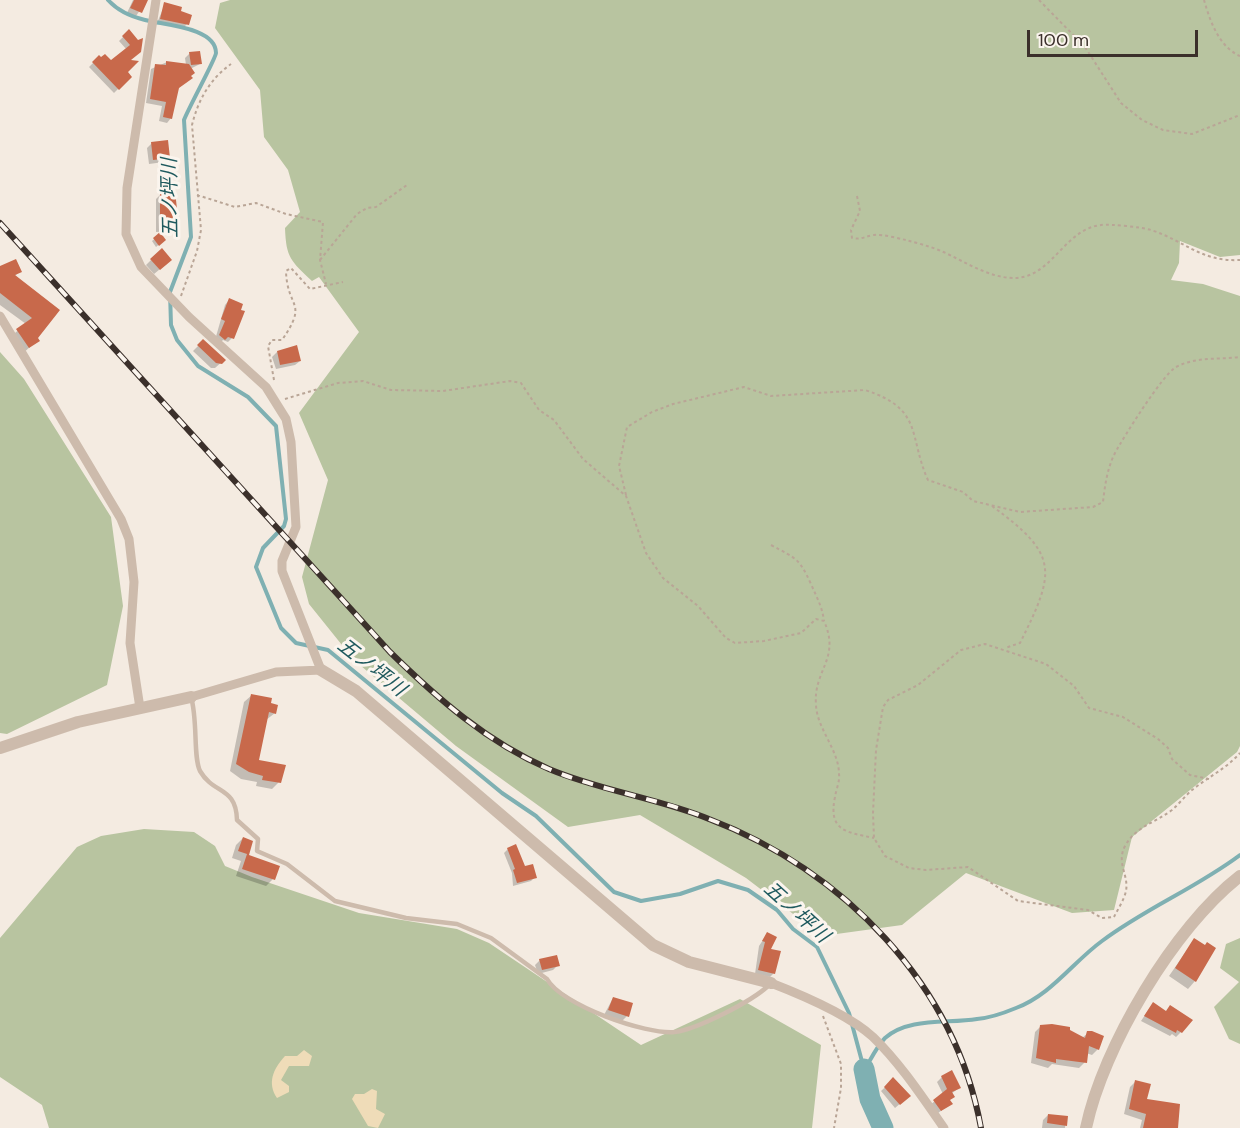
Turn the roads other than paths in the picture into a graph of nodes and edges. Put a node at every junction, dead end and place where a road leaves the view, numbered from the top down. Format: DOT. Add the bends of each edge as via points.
graph roads {
  1 [pos="156,0"];
  2 [pos="0,316"];
  3 [pos="319,665"];
  4 [pos="191,698"];
  5 [pos="140,708"];
  6 [pos="0,748"];
  7 [pos="1240,876"];
  8 [pos="771,983"];
  9 [pos="944,1128"];
  10 [pos="1086,1128"];
  1 -- 3 [label="street" via="127,188 126,234 141,267 267,387 286,419 296,527 282,561 282,571"];
  2 -- 5 [label="street" via="121,519 129,539 134,582 130,643"];
  3 -- 4 [label="street" via="276,672"];
  3 -- 8 [label="street" via="356,691 653,945 689,962"];
  4 -- 5 [label="street"];
  4 -- 8 [label="lane" via="196,713 197,763 205,778 230,795 237,820 258,839 257,850 287,864 335,901 406,918 457,924 491,938 547,979 552,989 568,1000 653,1030 675,1032 720,1016"];
  5 -- 6 [label="street" via="78,722"];
  7 -- 10 [label="street" via="1197,915 1141,999 1105,1064"];
  8 -- 9 [label="street" via="864,1030 888,1053"];
}
